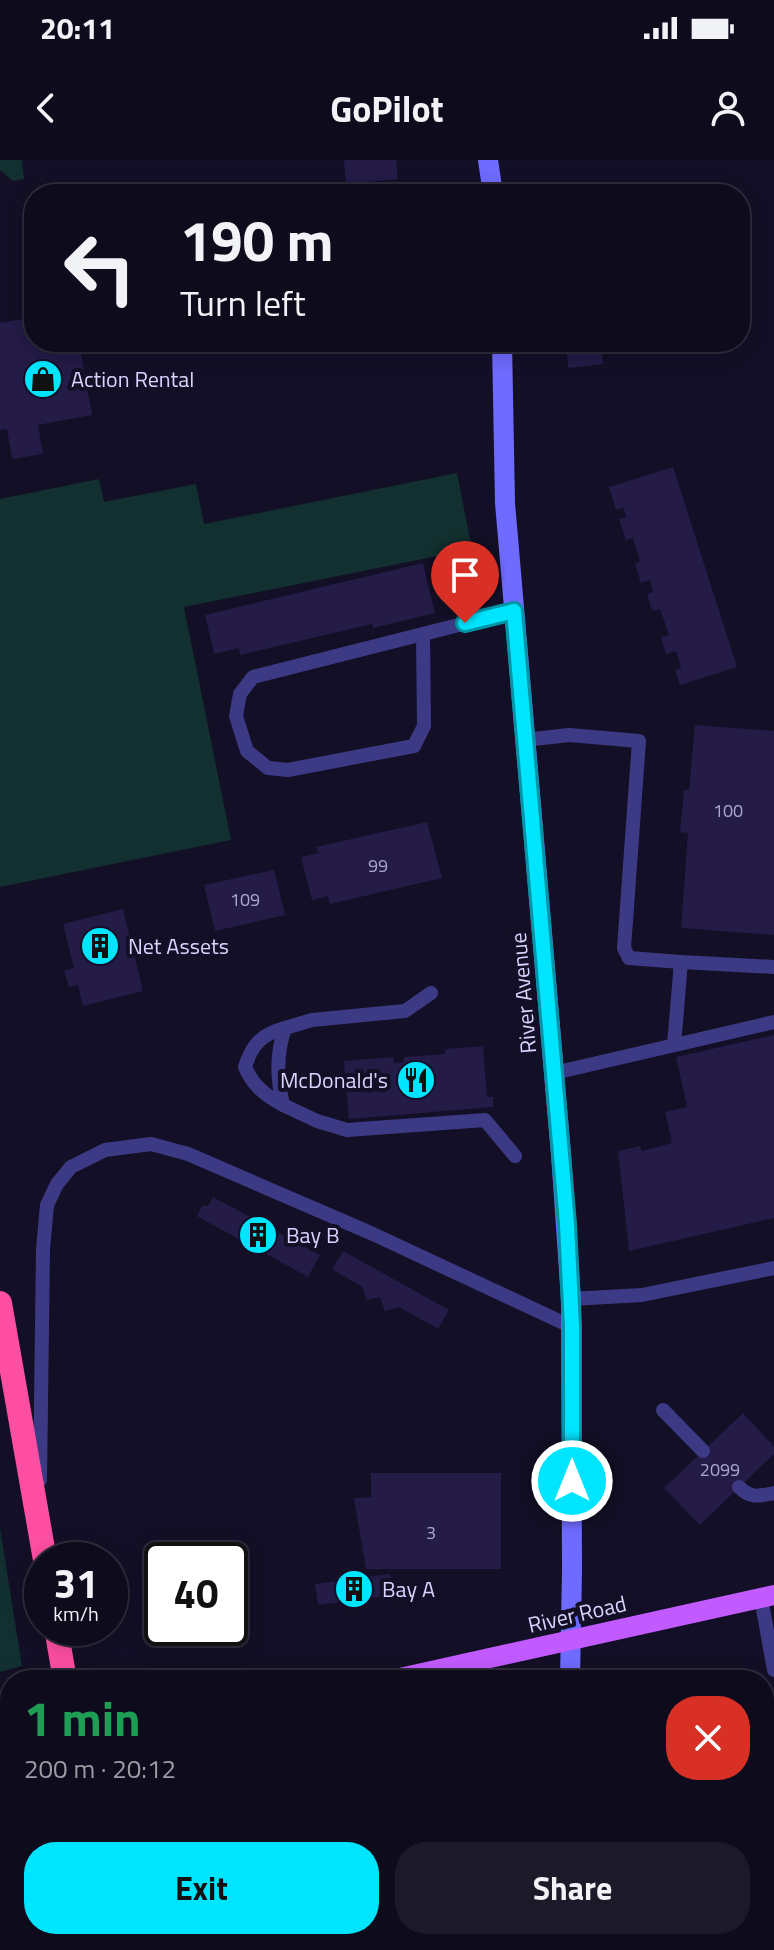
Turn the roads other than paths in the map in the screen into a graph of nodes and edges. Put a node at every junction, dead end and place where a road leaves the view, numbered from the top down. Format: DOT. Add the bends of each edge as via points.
graph roads {
  1 [pos="488,160"];
  2 [pos="492,184"];
  3 [pos="502,352"];
  4 [pos="514,611"];
  5 [pos="423,634"];
  6 [pos="525,740"];
  7 [pos="681,962"];
  8 [pos="774,967"];
  9 [pos="431,993"];
  10 [pos="774,1022"];
  11 [pos="285,1028"];
  12 [pos="674,1045"];
  13 [pos="554,1073"];
  14 [pos="283,1105"];
  15 [pos="515,1156"];
  16 [pos="774,1268"];
  17 [pos="571,1299"];
  18 [pos="0,1303"];
  19 [pos="572,1327"];
  20 [pos="663,1410"];
  21 [pos="703,1451"];
  22 [pos="739,1487"];
  23 [pos="774,1493"];
  24 [pos="39,1524"];
  25 [pos="42,1542"];
  26 [pos="768,1596"];
  27 [pos="572,1640"];
  28 [pos="59,1646"];
  29 [pos="63,1670"];
  30 [pos="436,1670"];
  31 [pos="570,1670"];
  32 [pos="774,1670"];
  1 -- 2 [label="street"];
  3 -- 4 [label="street, River Avenue" via="505,503"];
  4 -- 5 [label="lane"];
  4 -- 6 [label="street, River Avenue"];
  5 -- 5 [label="lane" via="253,677 240,694 236,716 247,751 268,768 288,770 414,746 424,726"];
  6 -- 7 [label="lane" via="569,735 639,741 624,948 629,958"];
  6 -- 13 [label="street, River Avenue"];
  7 -- 8 [label="lane"];
  7 -- 12 [label="lane"];
  9 -- 11 [label="lane" via="405,1011 312,1020"];
  10 -- 12 [label="lane"];
  11 -- 14 [label="lane" via="278,1063"];
  11 -- 14 [label="lane" via="256,1041 245,1067 263,1094"];
  12 -- 13 [label="lane"];
  13 -- 17 [label="street, River Avenue"];
  14 -- 15 [label="lane" via="347,1130 485,1120"];
  16 -- 17 [label="lane" via="642,1295"];
  17 -- 19 [label="street, River Avenue"];
  18 -- 24 [label="highway"];
  19 -- 24 [label="lane" via="188,1154 151,1144 105,1150 71,1167 47,1205"];
  19 -- 27 [label="street, River Avenue"];
  20 -- 21 [label="lane"];
  22 -- 23 [label="lane" via="753,1497"];
  24 -- 25 [label="highway"];
  26 -- 27 [label="main road, River Road"];
  26 -- 32 [label="lane"];
  27 -- 30 [label="main road, River Road"];
  27 -- 31 [label="street, River Avenue"];
  28 -- 29 [label="highway"];
}
